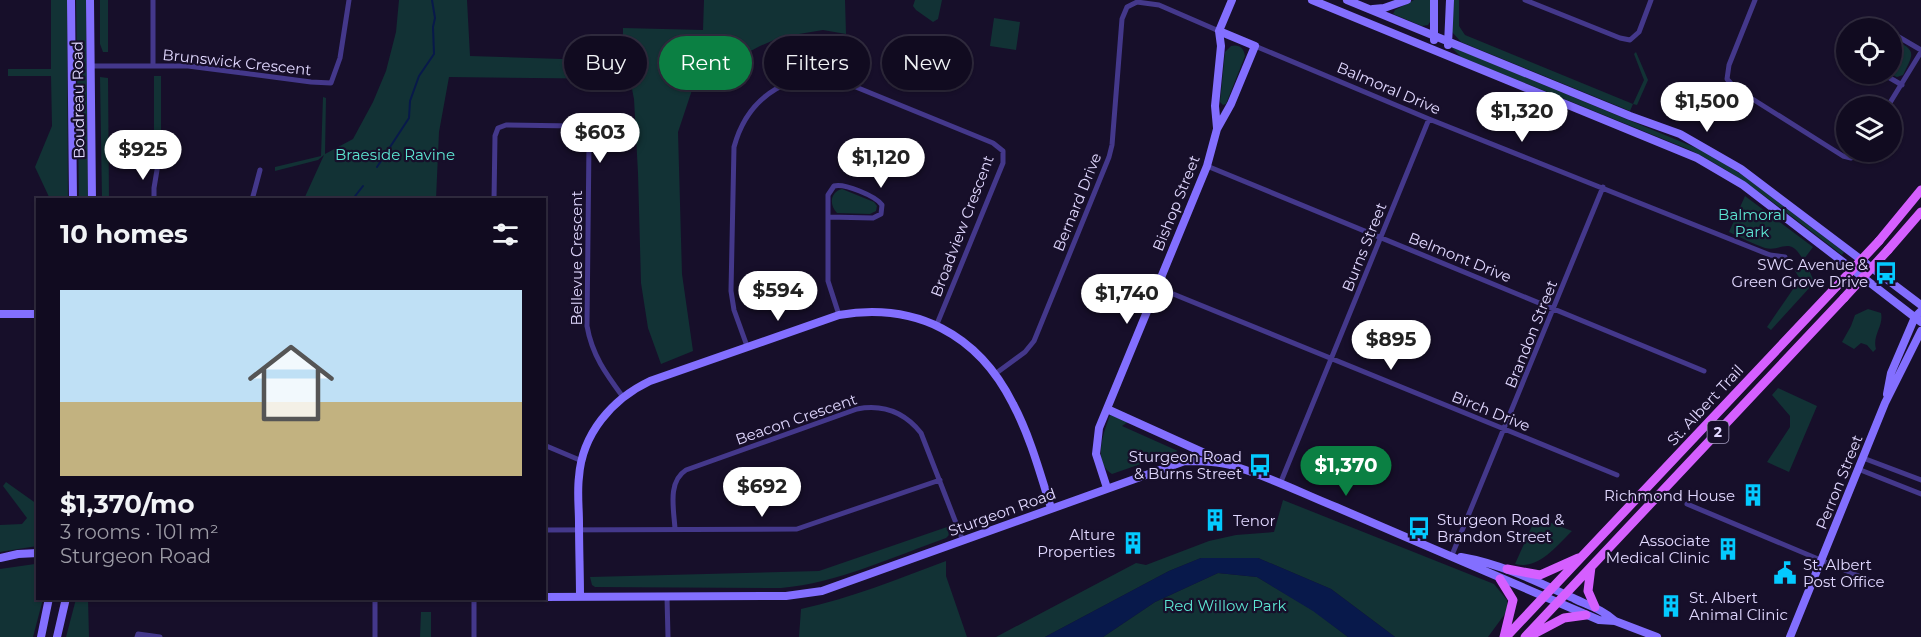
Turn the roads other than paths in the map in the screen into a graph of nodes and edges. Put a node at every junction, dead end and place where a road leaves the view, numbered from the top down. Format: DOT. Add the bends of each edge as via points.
graph roads {
  1 [pos="71,0"];
  2 [pos="90,0"];
  3 [pos="153,0"];
  4 [pos="349,0"];
  5 [pos="1232,0"];
  6 [pos="1312,0"];
  7 [pos="1347,0"];
  8 [pos="1407,0"];
  9 [pos="1434,0"];
  10 [pos="1450,0"];
  11 [pos="1525,0"];
  12 [pos="1652,0"];
  13 [pos="1755,0"];
  14 [pos="1369,9"];
  15 [pos="1220,31"];
  16 [pos="1434,35"];
  17 [pos="1902,39"];
  18 [pos="1448,40"];
  19 [pos="1255,46"];
  20 [pos="1434,50"];
  21 [pos="1921,51"];
  22 [pos="1447,55"];
  23 [pos="153,65"];
  24 [pos="91,66"];
  25 [pos="1902,85"];
  26 [pos="1895,96"];
  27 [pos="1429,119"];
  28 [pos="1217,129"];
  29 [pos="1836,152"];
  30 [pos="158,164"];
  31 [pos="1207,166"];
  32 [pos="260,170"];
  33 [pos="1603,188"];
  34 [pos="1921,190"];
  35 [pos="73,198"];
  36 [pos="93,198"];
  37 [pos="154,198"];
  38 [pos="253,198"];
  39 [pos="494,198"];
  40 [pos="1921,212"];
  41 [pos="829,217"];
  42 [pos="1381,238"];
  43 [pos="1785,257"];
  44 [pos="1156,287"];
  45 [pos="1921,305"];
  46 [pos="1554,308"];
  47 [pos="0,314"];
  48 [pos="36,314"];
  49 [pos="839,315"];
  50 [pos="1919,317"];
  51 [pos="937,324"];
  52 [pos="1921,331"];
  53 [pos="747,346"];
  54 [pos="1917,347"];
  55 [pos="1332,359"];
  56 [pos="1704,371"];
  57 [pos="995,374"];
  58 [pos="623,397"];
  59 [pos="1885,403"];
  60 [pos="1107,409"];
  61 [pos="1504,430"];
  62 [pos="546,446"];
  63 [pos="1863,458"];
  64 [pos="582,460"];
  65 [pos="1230,465"];
  66 [pos="1858,469"];
  67 [pos="1617,475"];
  68 [pos="940,480"];
  69 [pos="1921,480"];
  70 [pos="1280,484"];
  71 [pos="1107,488"];
  72 [pos="1921,494"];
  73 [pos="1687,504"];
  74 [pos="1051,508"];
  75 [pos="546,530"];
  76 [pos="579,530"];
  77 [pos="675,530"];
  78 [pos="963,541"];
  79 [pos="36,553"];
  80 [pos="1452,555"];
  81 [pos="1583,556"];
  82 [pos="0,558"];
  83 [pos="1821,560"];
  84 [pos="1591,567"];
  85 [pos="1507,569"];
  86 [pos="1500,579"];
  87 [pos="1873,582"];
  88 [pos="1552,588"];
  89 [pos="1565,594"];
  90 [pos="546,597"];
  91 [pos="580,597"];
  92 [pos="667,597"];
  93 [pos="1544,597"];
  94 [pos="49,600"];
  95 [pos="66,600"];
  96 [pos="375,600"];
  97 [pos="474,600"];
  98 [pos="1556,602"];
  99 [pos="1594,607"];
  100 [pos="1586,615"];
  101 [pos="1615,621"];
  102 [pos="41,637"];
  103 [pos="57,637"];
  104 [pos="137,637"];
  105 [pos="160,637"];
  106 [pos="375,637"];
  107 [pos="474,637"];
  108 [pos="668,637"];
  109 [pos="1505,637"];
  110 [pos="1526,637"];
  111 [pos="1657,637"];
  112 [pos="1790,637"];
  1 -- 35 [label="main road, Boudreau Road"];
  2 -- 24 [label="main road, Boudreau Road"];
  3 -- 23 [label="street"];
  4 -- 23 [label="street, Brunswick Crescent" via="340,58 331,83"];
  5 -- 15 [label="main road, Bishop Street"];
  6 -- 20 [label="main road"];
  7 -- 14 [label="main road"];
  8 -- 14 [label="main road"];
  9 -- 16 [label="main road"];
  10 -- 18 [label="main road"];
  11 -- 12 [label="street" via="1630,40 1639,32"];
  13 -- 29 [label="street" via="1727,79 1735,88"];
  14 -- 16 [label="main road"];
  15 -- 19 [label="main road, Balmoral Drive"];
  15 -- 28 [label="main road, Bishop Street"];
  15 -- 57 [label="street, Bernard Drive" via="1159,6 1137,2 1125,10 1109,157 1034,341"];
  16 -- 18 [label="main road"];
  16 -- 20 [label="main road"];
  17 -- 21 [label="street"];
  18 -- 22 [label="main road"];
  18 -- 45 [label="main road" via="1680,134 1712,151"];
  19 -- 27 [label="street, Balmoral Drive"];
  19 -- 28 [label="main road, Bishop Street" via="1232,104"];
  20 -- 22 [label="main road"];
  21 -- 25 [label="street"];
  22 -- 50 [label="main road" via="1720,170"];
  23 -- 24 [label="street, Brunswick Crescent"];
  24 -- 36 [label="main road, Boudreau Road"];
  25 -- 26 [label="street"];
  27 -- 33 [label="street, Balmoral Drive"];
  27 -- 42 [label="street, Burns Street"];
  28 -- 31 [label="main road, Bishop Street"];
  30 -- 37 [label="street"];
  31 -- 42 [label="street, Belmont Drive"];
  31 -- 44 [label="main road, Bishop Street"];
  32 -- 38 [label="street"];
  33 -- 43 [label="street, Balmoral Drive" via="1770,255"];
  33 -- 46 [label="street, Brandon Street"];
  34 -- 81 [label="main road, St. Albert Trail / 2, bridge" via="1879,241"];
  39 -- 58 [label="street, Bellevue Crescent" via="498,128 506,125 587,129 587,326 599,364"];
  40 -- 84 [label="main road, St. Albert Trail / 2, bridge"];
  41 -- 41 [label="street" via="873,218 883,208 876,199 837,185 828,195"];
  41 -- 49 [label="street" via="828,281"];
  42 -- 46 [label="street, Belmont Drive"];
  42 -- 55 [label="street, Burns Street"];
  44 -- 55 [label="street, Birch Drive"];
  44 -- 60 [label="main road, Bishop Street"];
  46 -- 56 [label="street, Belmont Drive"];
  46 -- 61 [label="street, Brandon Street"];
  47 -- 48 [label="main road"];
  49 -- 51 [label="main road" via="902,314"];
  49 -- 53 [label="main road"];
  50 -- 59 [label="main road, Perron Street" via="1891,373"];
  51 -- 53 [label="street, Broadview Crescent" via="1003,163 1003,151 993,143 846,83 806,79 780,87 757,104 740,128 734,147 731,291"];
  51 -- 57 [label="main road" via="968,346"];
  52 -- 54 [label="main road, Perron Street"];
  53 -- 58 [label="main road" via="650,381"];
  54 -- 59 [label="main road, Perron Street"];
  55 -- 61 [label="street, Birch Drive"];
  55 -- 70 [label="street, Burns Street"];
  57 -- 74 [label="main road" via="1020,418"];
  58 -- 64 [label="main road" via="597,426"];
  59 -- 63 [label="main road, Perron Street"];
  60 -- 65 [label="main road"];
  60 -- 71 [label="main road, Bishop Street" via="1096,447"];
  61 -- 67 [label="street, Birch Drive"];
  61 -- 80 [label="street, Brandon Street"];
  62 -- 64 [label="street"];
  63 -- 66 [label="main road, Perron Street"];
  63 -- 69 [label="street"];
  64 -- 76 [label="main road"];
  65 -- 70 [label="main road, Sturgeon Road"];
  65 -- 71 [label="main road, Sturgeon Road" via="1185,461"];
  66 -- 72 [label="street"];
  66 -- 83 [label="main road, Perron Street"];
  68 -- 77 [label="street" via="797,529"];
  68 -- 77 [label="street, Beacon Crescent" via="925,439 911,422 885,409 857,409 682,472 674,489"];
  68 -- 78 [label="street, Beacon Crescent"];
  70 -- 80 [label="main road, Sturgeon Road"];
  71 -- 74 [label="main road, Sturgeon Road"];
  73 -- 83 [label="street"];
  74 -- 78 [label="main road, Sturgeon Road"];
  75 -- 76 [label="street"];
  76 -- 77 [label="street"];
  76 -- 91 [label="main road"];
  78 -- 92 [label="main road, Sturgeon Road" via="822,591 800,595"];
  79 -- 82 [label="main road"];
  80 -- 85 [label="main road, Sturgeon Road"];
  80 -- 86 [label="main road, Sturgeon Road"];
  81 -- 85 [label="main road" via="1540,575"];
  81 -- 88 [label="main road, St. Albert Trail / 2"];
  83 -- 87 [label="street"];
  83 -- 112 [label="main road, Perron Street"];
  84 -- 89 [label="main road, St. Albert Trail / 2"];
  84 -- 99 [label="main road" via="1588,591"];
  85 -- 88 [label="main road, Sturgeon Road"];
  86 -- 93 [label="main road, Sturgeon Road"];
  86 -- 109 [label="main road" via="1513,600"];
  88 -- 89 [label="main road, Sturgeon Road"];
  88 -- 93 [label="main road, St. Albert Trail / 2"];
  89 -- 98 [label="main road, St. Albert Trail / 2"];
  89 -- 99 [label="main road, Sturgeon Road"];
  90 -- 91 [label="main road, Sturgeon Road"];
  91 -- 92 [label="main road, Sturgeon Road"];
  92 -- 108 [label="street"];
  93 -- 98 [label="main road, Sturgeon Road"];
  93 -- 109 [label="main road, St. Albert Trail / 2"];
  94 -- 102 [label="main road"];
  95 -- 103 [label="main road"];
  96 -- 106 [label="street"];
  97 -- 107 [label="street"];
  98 -- 100 [label="main road, Sturgeon Road"];
  98 -- 110 [label="main road, St. Albert Trail / 2"];
  99 -- 101 [label="main road, Sturgeon Road"];
  100 -- 101 [label="main road, Sturgeon Road"];
  100 -- 110 [label="main road" via="1564,618"];
  101 -- 111 [label="main road"];
  104 -- 105 [label="street"];
}
